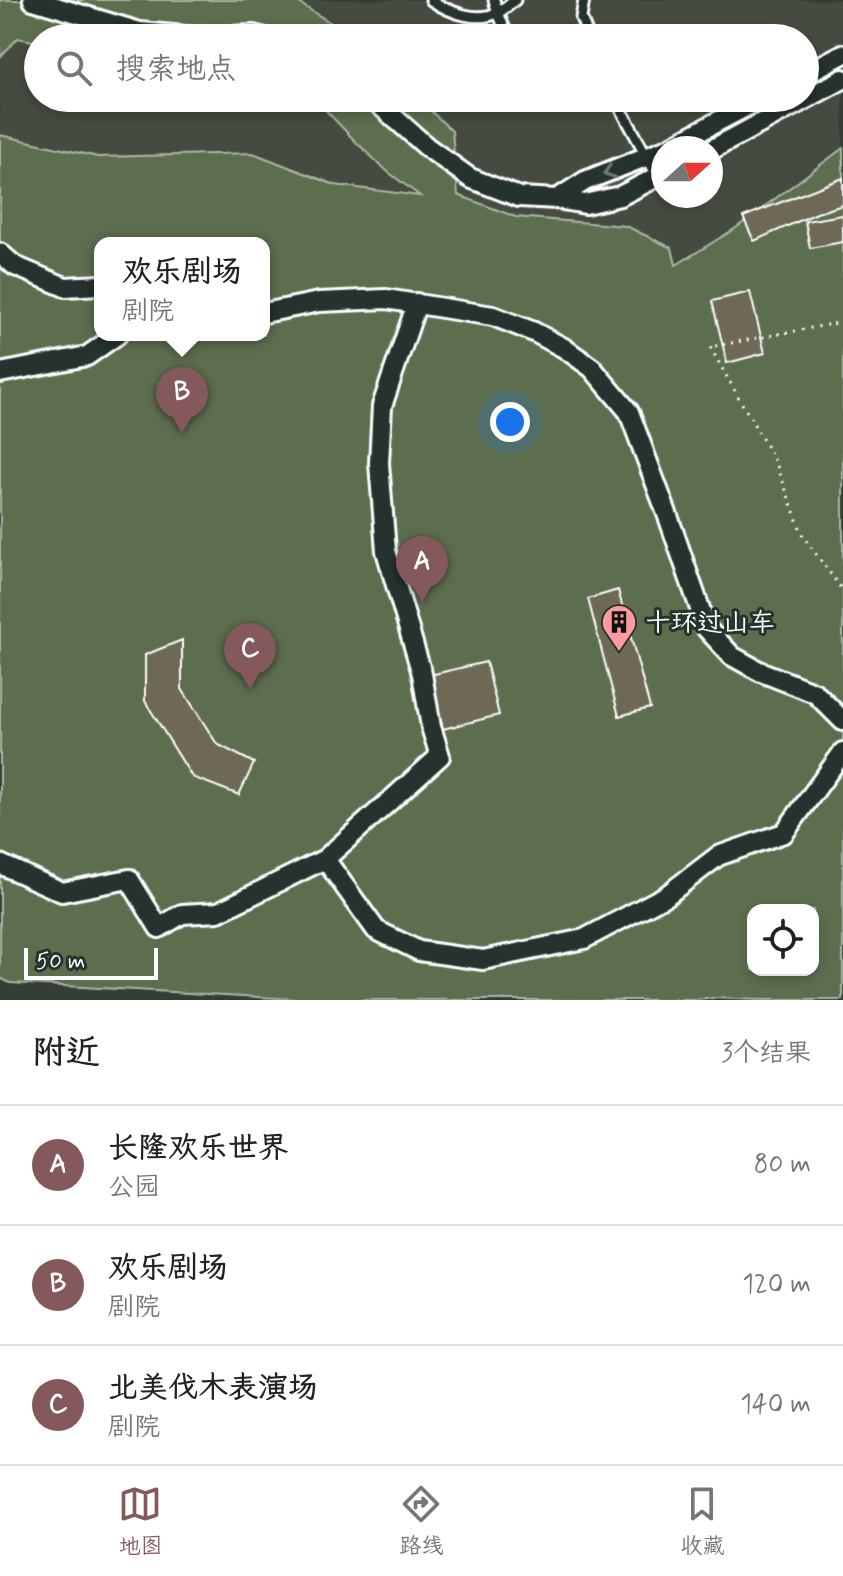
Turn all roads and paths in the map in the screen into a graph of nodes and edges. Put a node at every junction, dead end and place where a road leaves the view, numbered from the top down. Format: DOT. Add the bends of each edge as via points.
graph roads {
  1 [pos="33,0"];
  2 [pos="431,0"];
  3 [pos="494,0"];
  4 [pos="515,0"];
  5 [pos="584,0"];
  6 [pos="498,13"];
  7 [pos="113,24"];
  8 [pos="503,24"];
  9 [pos="583,24"];
  10 [pos="843,54"];
  11 [pos="819,67"];
  12 [pos="843,79"];
  13 [pos="819,92"];
  14 [pos="388,112"];
  15 [pos="626,112"];
  16 [pos="735,112"];
  17 [pos="782,112"];
  18 [pos="690,136"];
  19 [pos="651,142"];
  20 [pos="723,144"];
  21 [pos="651,155"];
  22 [pos="651,180"];
  23 [pos="557,199"];
  24 [pos="0,253"];
  25 [pos="94,285"];
  26 [pos="417,303"];
  27 [pos="270,312"];
  28 [pos="843,322"];
  29 [pos="108,341"];
  30 [pos="0,373"];
  31 [pos="843,591"];
  32 [pos="843,721"];
  33 [pos="843,752"];
  34 [pos="325,859"];
  35 [pos="0,864"];
  1 -- 7 [label="street"];
  2 -- 6 [label="lane" via="464,15"];
  3 -- 6 [label="lane"];
  4 -- 6 [label="lane"];
  5 -- 9 [label="lane"];
  6 -- 8 [label="lane"];
  10 -- 11 [label="street"];
  12 -- 13 [label="street"];
  14 -- 23 [label="street" via="470,178 519,197"];
  15 -- 19 [label="lane"];
  16 -- 18 [label="street"];
  17 -- 20 [label="street"];
  21 -- 23 [label="street, one-way" via="585,181"];
  22 -- 23 [label="street" via="620,196 585,204"];
  24 -- 25 [label="street" via="15,266 65,287"];
  26 -- 27 [label="street" via="319,302"];
  26 -- 32 [label="street" via="493,316 534,332 592,368 629,412 707,629 732,656 815,693"];
  26 -- 34 [label="street" via="382,406 379,463 386,551 440,756"];
  28 -- 31 [label="path" via="710,347 776,463 803,536"];
  29 -- 30 [label="street" via="87,356"];
  33 -- 34 [label="street" via="784,833 718,856 667,895 584,939 483,960 419,951 376,930"];
  34 -- 35 [label="street" via="218,912 182,914 159,928 129,879 62,892"];
}
